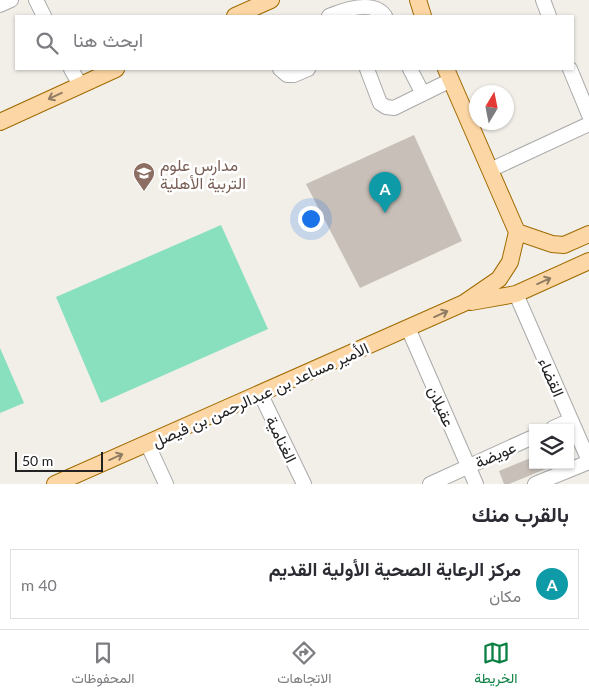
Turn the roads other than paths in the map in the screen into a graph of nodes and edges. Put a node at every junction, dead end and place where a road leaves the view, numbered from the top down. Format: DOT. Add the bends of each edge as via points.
graph roads {
  1 [pos="11,0"];
  2 [pos="36,0"];
  3 [pos="271,0"];
  4 [pos="542,0"];
  5 [pos="0,5"];
  6 [pos="44,15"];
  7 [pos="237,15"];
  8 [pos="331,15"];
  9 [pos="385,15"];
  10 [pos="549,15"];
  11 [pos="72,70"];
  12 [pos="114,70"];
  13 [pos="281,70"];
  14 [pos="306,70"];
  15 [pos="367,70"];
  16 [pos="411,70"];
  17 [pos="570,70"];
  18 [pos="449,74"];
  19 [pos="80,85"];
  20 [pos="423,94"];
  21 [pos="589,115"];
  22 [pos="0,122"];
  23 [pos="589,124"];
  24 [pos="490,170"];
  25 [pos="517,232"];
  26 [pos="589,234"];
  27 [pos="589,261"];
  28 [pos="516,294"];
  29 [pos="464,303"];
  30 [pos="408,328"];
  31 [pos="260,393"];
  32 [pos="571,420"];
  33 [pos="562,424"];
  34 [pos="529,439"];
  35 [pos="147,443"];
  36 [pos="589,461"];
  37 [pos="468,466"];
  38 [pos="55,484"];
  39 [pos="166,484"];
  40 [pos="304,484"];
  41 [pos="430,484"];
  42 [pos="476,484"];
  43 [pos="535,484"];
  1 -- 5 [label="street"];
  2 -- 6 [label="street"];
  3 -- 7 [label="main road"];
  4 -- 10 [label="street"];
  8 -- 9 [label="street" via="361,3 373,4"];
  11 -- 19 [label="street"];
  12 -- 19 [label="main road"];
  13 -- 14 [label="street" via="287,75 294,75"];
  15 -- 20 [label="street" via="380,103 386,107 394,108"];
  16 -- 20 [label="street"];
  17 -- 21 [label="street"];
  18 -- 20 [label="street"];
  18 -- 24 [label="main road"];
  19 -- 22 [label="main road, one-way"];
  23 -- 24 [label="street"];
  24 -- 25 [label="main road"];
  25 -- 26 [label="main road" via="564,245"];
  25 -- 29 [label="main road, الأمير مساعد بن عبدالرحمن بن فيصل" via="510,262 499,279"];
  28 -- 27 [label="main road, الأمير مساعد بن عبدالرحمن بن فيصل, one-way"];
  28 -- 29 [label="main road, الأمير مساعد بن عبدالرحمن بن فيصل"];
  28 -- 32 [label="street, القضاء"];
  30 -- 29 [label="main road, الأمير مساعد بن عبدالرحمن بن فيصل, one-way"];
  30 -- 31 [label="main road, الأمير مساعد بن عبدالرحمن بن فيصل"];
  30 -- 37 [label="street, عقيلان"];
  31 -- 35 [label="main road, الأمير مساعد بن عبدالرحمن بن فيصل"];
  31 -- 40 [label="street, الغنامية"];
  32 -- 33 [label="street"];
  32 -- 36 [label="street, القضاء"];
  34 -- 37 [label="street, عويضة"];
  38 -- 35 [label="main road, الأمير مساعد بن عبدالرحمن بن فيصل, one-way"];
  35 -- 39 [label="street"];
  36 -- 43 [label="street"];
  37 -- 41 [label="street, عويضة"];
  37 -- 42 [label="street, عقيلان"];
}
